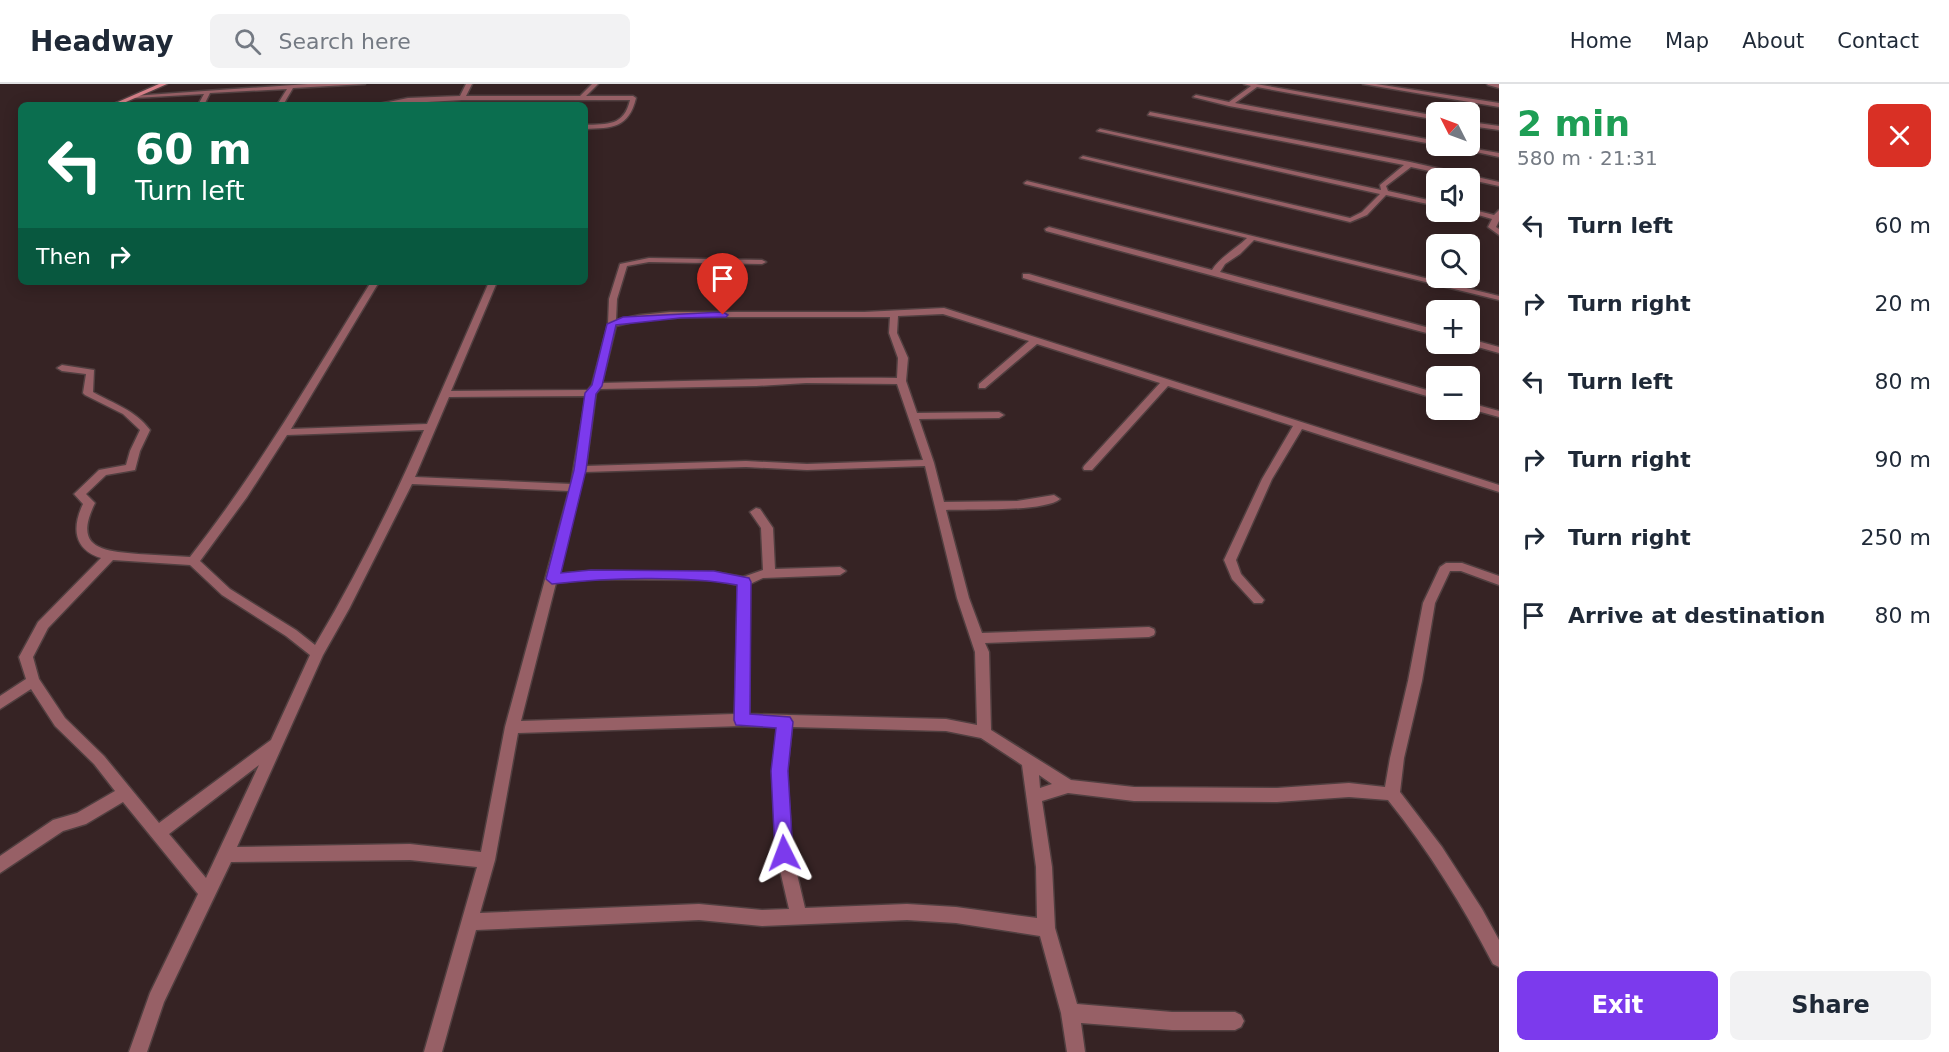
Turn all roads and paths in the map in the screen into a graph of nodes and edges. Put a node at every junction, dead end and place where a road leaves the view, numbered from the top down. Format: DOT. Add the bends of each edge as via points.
graph roads {
  1 [pos="164,84"];
  2 [pos="362,84"];
  3 [pos="469,84"];
  4 [pos="595,84"];
  5 [pos="1246,84"];
  6 [pos="1366,84"];
  7 [pos="1490,84"];
  8 [pos="328,85"];
  9 [pos="1255,86"];
  10 [pos="1499,86"];
  11 [pos="291,87"];
  12 [pos="208,92"];
  13 [pos="135,96"];
  14 [pos="462,98"];
  15 [pos="1196,98"];
  16 [pos="580,99"];
  17 [pos="121,102"];
  18 [pos="203,102"];
  19 [pos="282,102"];
  20 [pos="417,102"];
  21 [pos="481,102"];
  22 [pos="1229,104"];
  23 [pos="1499,105"];
  24 [pos="1150,114"];
  25 [pos="1426,116"];
  26 [pos="1480,125"];
  27 [pos="588,127"];
  28 [pos="1499,128"];
  29 [pos="1100,131"];
  30 [pos="1426,141"];
  31 [pos="1480,152"];
  32 [pos="1499,155"];
  33 [pos="1083,158"];
  34 [pos="1410,164"];
  35 [pos="1027,183"];
  36 [pos="1499,184"];
  37 [pos="1385,192"];
  38 [pos="1426,201"];
  39 [pos="1480,213"];
  40 [pos="1498,216"];
  41 [pos="1049,229"];
  42 [pos="1499,233"];
  43 [pos="1253,237"];
  44 [pos="762,262"];
  45 [pos="1215,274"];
  46 [pos="1026,276"];
  47 [pos="373,285"];
  48 [pos="492,285"];
  49 [pos="1499,298"];
  50 [pos="894,315"];
  51 [pos="612,324"];
  52 [pos="1426,330"];
  53 [pos="1035,341"];
  54 [pos="1480,345"];
  55 [pos="1499,350"];
  56 [pos="62,368"];
  57 [pos="901,381"];
  58 [pos="1165,383"];
  59 [pos="982,386"];
  60 [pos="594,389"];
  61 [pos="1426,393"];
  62 [pos="445,394"];
  63 [pos="1480,408"];
  64 [pos="1499,414"];
  65 [pos="999,415"];
  66 [pos="914,416"];
  67 [pos="1299,425"];
  68 [pos="429,427"];
  69 [pos="282,432"];
  70 [pos="930,463"];
  71 [pos="1088,468"];
  72 [pos="580,470"];
  73 [pos="408,480"];
  74 [pos="575,488"];
  75 [pos="1499,489"];
  76 [pos="1054,500"];
  77 [pos="940,506"];
  78 [pos="756,512"];
  79 [pos="110,556"];
  80 [pos="193,561"];
  81 [pos="840,571"];
  82 [pos="770,574"];
  83 [pos="552,579"];
  84 [pos="1499,581"];
  85 [pos="744,582"];
  86 [pos="1258,600"];
  87 [pos="1149,632"];
  88 [pos="978,639"];
  89 [pos="317,654"];
  90 [pos="33,681"];
  91 [pos="0,703"];
  92 [pos="742,720"];
  93 [pos="785,722"];
  94 [pos="512,726"];
  95 [pos="984,733"];
  96 [pos="276,744"];
  97 [pos="1029,760"];
  98 [pos="1068,786"];
  99 [pos="124,793"];
  100 [pos="1392,794"];
  101 [pos="1036,796"];
  102 [pos="158,833"];
  103 [pos="226,855"];
  104 [pos="487,860"];
  105 [pos="0,865"];
  106 [pos="207,892"];
  107 [pos="800,916"];
  108 [pos="471,922"];
  109 [pos="1046,928"];
  110 [pos="1499,958"];
  111 [pos="1070,1013"];
  112 [pos="1235,1021"];
  113 [pos="138,1052"];
  114 [pos="433,1052"];
  115 [pos="1076,1052"];
  1 -- 13 [label="street"];
  2 -- 8 [label="street"];
  3 -- 14 [label="street"];
  4 -- 16 [label="street"];
  5 -- 9 [label="street"];
  6 -- 23 [label="street"];
  7 -- 10 [label="street"];
  8 -- 11 [label="street"];
  9 -- 22 [label="street"];
  9 -- 25 [label="street"];
  11 -- 12 [label="street"];
  11 -- 19 [label="street"];
  12 -- 13 [label="street"];
  12 -- 18 [label="street"];
  13 -- 17 [label="street"];
  14 -- 20 [label="street"];
  14 -- 21 [label="street"];
  15 -- 22 [label="street"];
  16 -- 21 [label="street"];
  16 -- 27 [label="street" via="633,98 626,119 611,126"];
  22 -- 30 [label="street"];
  24 -- 34 [label="street"];
  26 -- 28 [label="street"];
  29 -- 37 [label="street"];
  31 -- 32 [label="street"];
  33 -- 37 [label="street" via="1344,220 1357,219"];
  34 -- 36 [label="street"];
  34 -- 37 [label="street" via="1382,186"];
  35 -- 43 [label="street"];
  37 -- 38 [label="street"];
  39 -- 40 [label="street"];
  40 -- 42 [label="street" via="1492,227"];
  41 -- 45 [label="street"];
  43 -- 45 [label="street" via="1236,254 1222,261"];
  43 -- 49 [label="street"];
  44 -- 51 [label="street" via="649,260 624,264 613,299"];
  45 -- 52 [label="street"];
  46 -- 61 [label="street"];
  47 -- 69 [label="street"];
  48 -- 62 [label="street"];
  50 -- 51 [label="street" via="680,315"];
  50 -- 53 [label="street" via="944,311"];
  50 -- 57 [label="street" via="893,333 903,358"];
  51 -- 60 [label="street"];
  53 -- 58 [label="street"];
  53 -- 59 [label="street"];
  54 -- 55 [label="street"];
  56 -- 79 [label="street" via="91,372 88,393 122,408 144,430 131,468 103,472 79,494 89,503 81,517 80,531 86,544"];
  57 -- 60 [label="street" via="660,383"];
  57 -- 66 [label="street"];
  58 -- 67 [label="street"];
  58 -- 71 [label="street"];
  60 -- 62 [label="street"];
  60 -- 72 [label="street"];
  62 -- 68 [label="street"];
  63 -- 64 [label="street"];
  65 -- 66 [label="street"];
  66 -- 70 [label="street"];
  67 -- 75 [label="street"];
  67 -- 86 [label="street" via="1267,479 1230,560 1236,576"];
  68 -- 69 [label="street"];
  68 -- 73 [label="street"];
  69 -- 80 [label="street" via="222,526"];
  70 -- 72 [label="street"];
  70 -- 77 [label="street"];
  72 -- 74 [label="street"];
  73 -- 74 [label="street"];
  73 -- 89 [label="street"];
  74 -- 83 [label="street"];
  76 -- 77 [label="street" via="1017,505"];
  77 -- 88 [label="street" via="963,598"];
  78 -- 82 [label="street" via="767,528"];
  79 -- 80 [label="street"];
  79 -- 90 [label="street" via="43,625 26,657"];
  80 -- 89 [label="street" via="226,592"];
  81 -- 82 [label="street"];
  82 -- 85 [label="street"];
  83 -- 85 [label="street" via="591,575 714,576"];
  83 -- 94 [label="street"];
  84 -- 100 [label="street" via="1462,567 1446,567 1429,603"];
  85 -- 92 [label="street"];
  87 -- 88 [label="street"];
  88 -- 95 [label="street" via="982,652"];
  89 -- 96 [label="street"];
  90 -- 91 [label="street"];
  90 -- 99 [label="street" via="60,722 99,760"];
  92 -- 93 [label="street"];
  92 -- 94 [label="street"];
  93 -- 95 [label="street" via="946,725"];
  93 -- 107 [label="street" via="780,771 784,853"];
  94 -- 104 [label="street"];
  95 -- 97 [label="street"];
  96 -- 102 [label="street"];
  96 -- 103 [label="street"];
  97 -- 98 [label="street"];
  97 -- 101 [label="street"];
  98 -- 100 [label="street" via="1134,794 1277,795 1349,790"];
  98 -- 101 [label="street"];
  99 -- 102 [label="street"];
  99 -- 105 [label="street" via="81,819 59,825"];
  100 -- 110 [label="street" via="1422,828 1476,913"];
  101 -- 109 [label="street"];
  102 -- 106 [label="street"];
  103 -- 104 [label="street" via="410,852"];
  103 -- 106 [label="street"];
  104 -- 108 [label="street"];
  106 -- 113 [label="street" via="156,999"];
  107 -- 108 [label="street" via="762,918 699,912"];
  107 -- 109 [label="street" via="917,913"];
  108 -- 114 [label="street"];
  109 -- 111 [label="street"];
  111 -- 112 [label="street" via="1172,1021"];
  111 -- 115 [label="street"];
}
